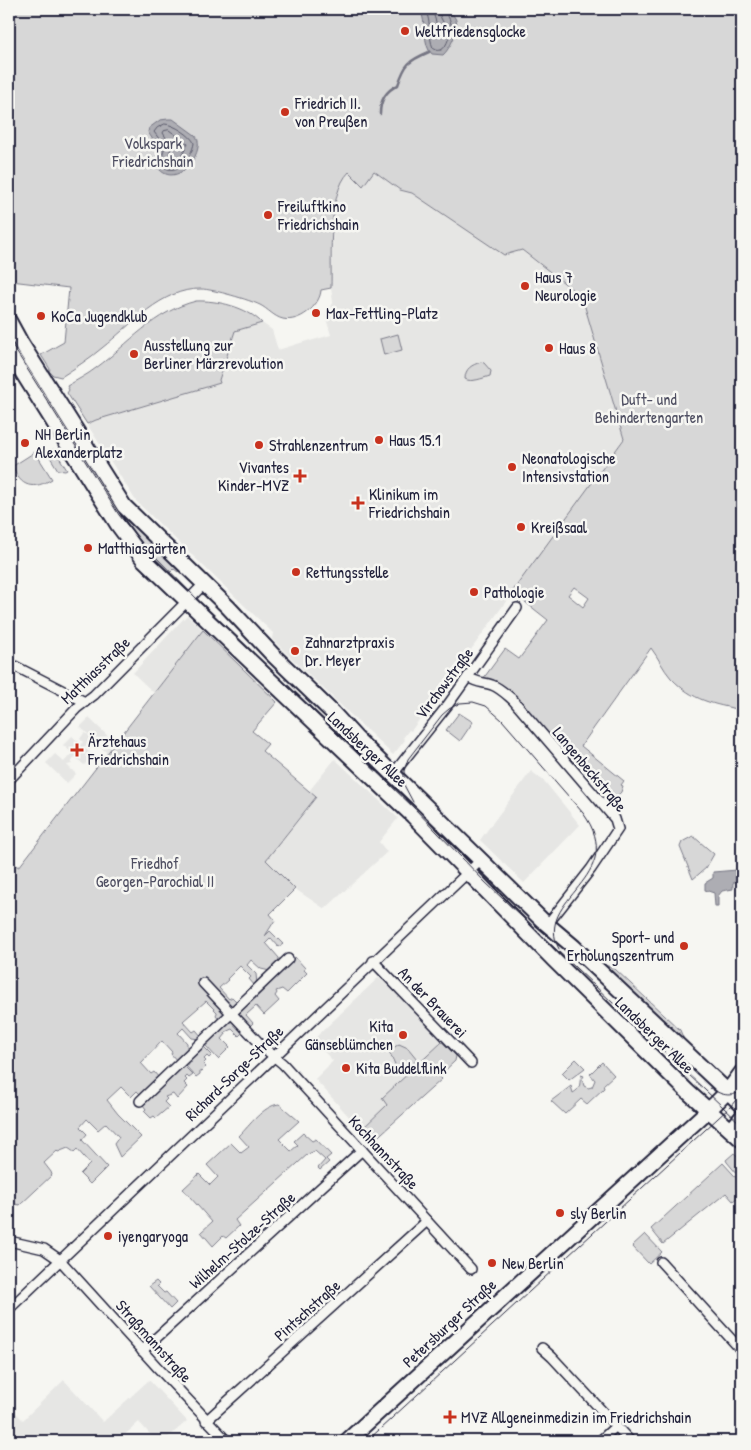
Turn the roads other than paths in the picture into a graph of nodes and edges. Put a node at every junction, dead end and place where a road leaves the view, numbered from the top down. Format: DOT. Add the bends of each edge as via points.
graph roads {
  1 [pos="9,321"];
  2 [pos="9,351"];
  3 [pos="204,584"];
  4 [pos="186,601"];
  5 [pos="517,608"];
  6 [pos="9,664"];
  7 [pos="468,677"];
  8 [pos="85,702"];
  9 [pos="393,774"];
  10 [pos="9,780"];
  11 [pos="480,860"];
  12 [pos="468,872"];
  13 [pos="549,922"];
  14 [pos="288,959"];
  15 [pos="373,961"];
  16 [pos="203,983"];
  17 [pos="231,1013"];
  18 [pos="274,1056"];
  19 [pos="471,1063"];
  20 [pos="742,1072"];
  21 [pos="728,1091"];
  22 [pos="140,1101"];
  23 [pos="742,1104"];
  24 [pos="708,1110"];
  25 [pos="742,1117"];
  26 [pos="731,1130"];
  27 [pos="742,1140"];
  28 [pos="362,1150"];
  29 [pos="427,1221"];
  30 [pos="9,1241"];
  31 [pos="60,1260"];
  32 [pos="661,1262"];
  33 [pos="471,1269"];
  34 [pos="9,1309"];
  35 [pos="542,1348"];
  36 [pos="142,1351"];
  37 [pos="742,1351"];
  38 [pos="206,1421"];
  39 [pos="616,1426"];
  40 [pos="227,1441"];
  41 [pos="347,1441"];
  42 [pos="600,1441"];
  43 [pos="630,1441"];
  1 -- 3 [label="main road, Landsberger Allee" via="124,506"];
  2 -- 4 [label="main road, Landsberger Allee" via="132,545"];
  3 -- 4 [label="street, Matthiasstraße"];
  3 -- 9 [label="main road, Landsberger Allee"];
  4 -- 8 [label="street, Matthiasstraße"];
  4 -- 12 [label="main road, Landsberger Allee" via="354,758"];
  5 -- 7 [label="street, Virchowstraße"];
  6 -- 8 [label="street"];
  7 -- 9 [label="street, Virchowstraße"];
  7 -- 13 [label="street, Langenbeckstraße" via="499,688 513,700 615,819 618,829"];
  8 -- 10 [label="street, Matthiasstraße"];
  9 -- 11 [label="main road, Landsberger Allee"];
  11 -- 12 [label="street, Richard-Sorge-Straße"];
  11 -- 13 [label="main road, Landsberger Allee"];
  12 -- 15 [label="street, Richard-Sorge-Straße"];
  12 -- 24 [label="main road, Landsberger Allee" via="544,951"];
  13 -- 21 [label="main road, Landsberger Allee"];
  14 -- 17 [label="street"];
  15 -- 18 [label="street, Richard-Sorge-Straße"];
  15 -- 19 [label="street, An der Brauerei"];
  16 -- 17 [label="street, Kochhannstraße"];
  17 -- 18 [label="street, Kochhannstraße"];
  17 -- 22 [label="street"];
  18 -- 28 [label="street, Kochhannstraße"];
  18 -- 31 [label="street, Richard-Sorge-Straße"];
  20 -- 21 [label="main road, Petersburger Straße"];
  21 -- 23 [label="main road, Landsberger Allee"];
  21 -- 24 [label="main road, Petersburger Straße"];
  24 -- 26 [label="main road, Landsberger Allee"];
  24 -- 41 [label="main road, Petersburger Straße"];
  25 -- 26 [label="main road"];
  26 -- 27 [label="main road, Landsberger Allee"];
  28 -- 29 [label="street, Kochhannstraße"];
  28 -- 36 [label="street, Wilhelm-Stolze-Straße"];
  29 -- 33 [label="street, Kochhannstraße"];
  29 -- 38 [label="street, Pintschstraße"];
  30 -- 31 [label="street, Straßmannstraße" via="44,1248"];
  31 -- 34 [label="street, Richard-Sorge-Straße"];
  31 -- 36 [label="street, Straßmannstraße"];
  32 -- 37 [label="street"];
  35 -- 39 [label="street"];
  36 -- 38 [label="street, Straßmannstraße"];
  38 -- 40 [label="street, Straßmannstraße"];
  39 -- 42 [label="street"];
  39 -- 43 [label="street"];
}
